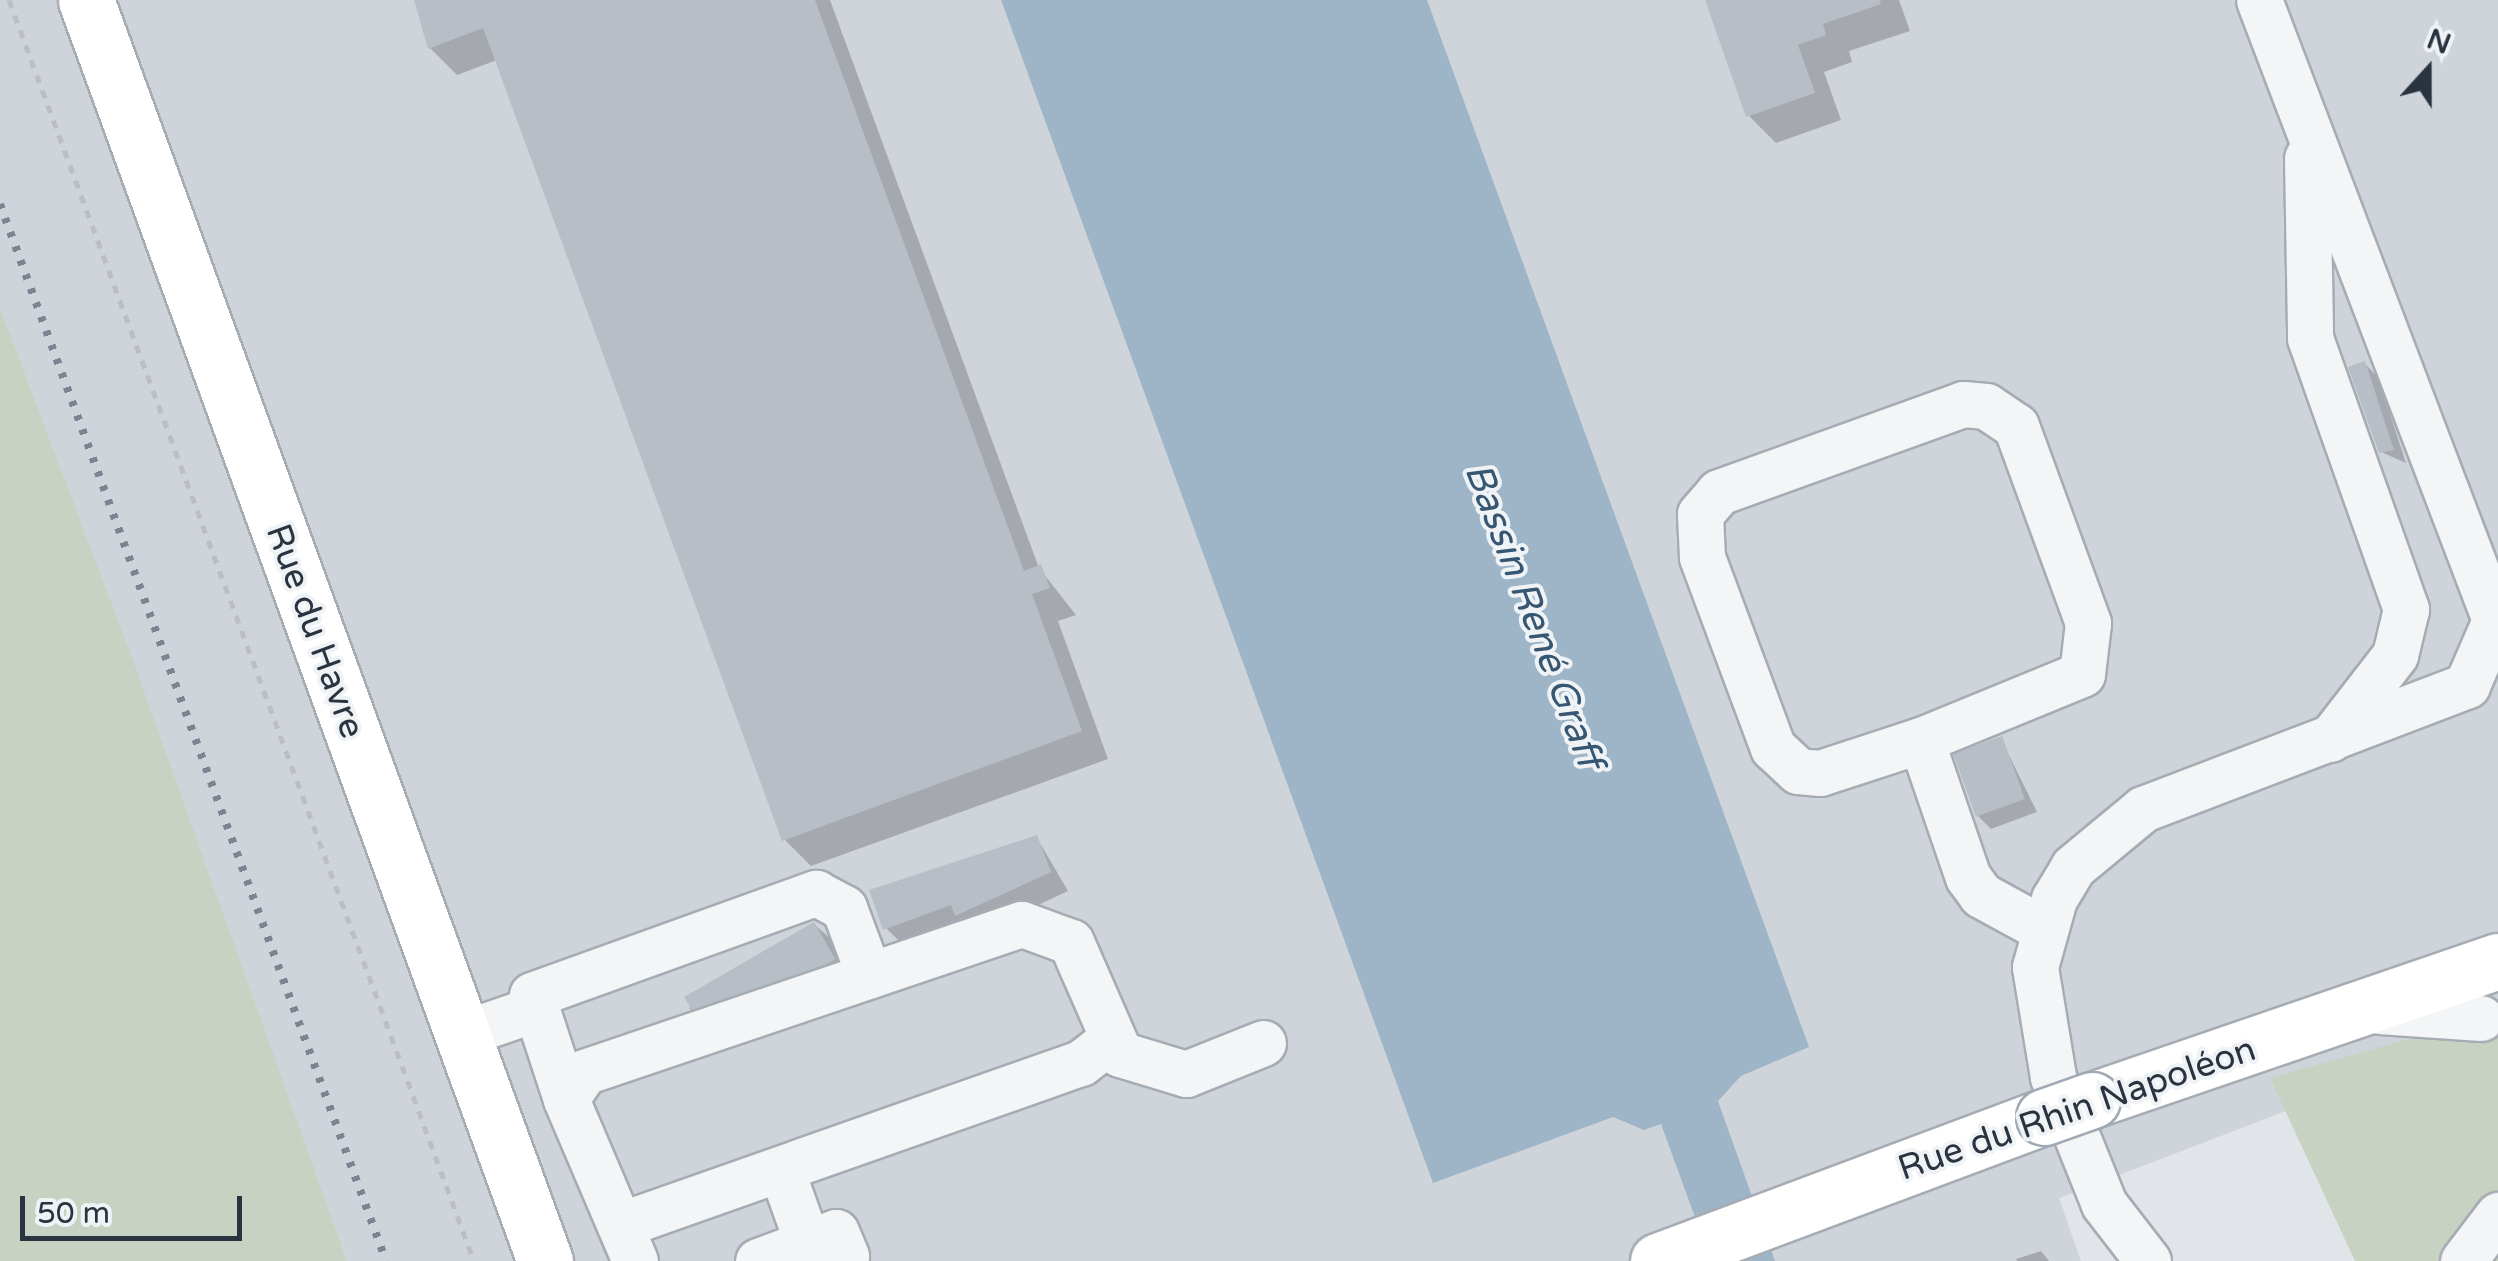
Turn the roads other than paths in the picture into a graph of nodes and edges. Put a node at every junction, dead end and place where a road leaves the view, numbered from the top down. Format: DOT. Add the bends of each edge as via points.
graph roads {
  1 [pos="86,0"];
  2 [pos="2259,0"];
  3 [pos="2306,123"];
  4 [pos="1921,740"];
  5 [pos="2329,740"];
  6 [pos="2043,929"];
  7 [pos="869,975"];
  8 [pos="2491,987"];
  9 [pos="530,1011"];
  10 [pos="462,1034"];
  11 [pos="1108,1042"];
  12 [pos="1263,1044"];
  13 [pos="566,1099"];
  14 [pos="781,1169"];
  15 [pos="2498,1215"];
  16 [pos="629,1243"];
  17 [pos="1675,1255"];
  18 [pos="545,1261"];
  19 [pos="758,1261"];
  20 [pos="2148,1261"];
  21 [pos="2464,1261"];
  1 -- 10 [label="main road, Rue du Havre"];
  2 -- 3 [label="street"];
  3 -- 5 [label="street" via="2310,338 2406,609 2395,655"];
  3 -- 5 [label="street" via="2495,620 2466,685"];
  4 -- 4 [label="street" via="2073,683 2088,657 2088,623 2016,426 1986,406 1964,404 1719,492 1700,514 1702,557 1784,763 1820,773"];
  4 -- 6 [label="street" via="1964,866 1981,895"];
  5 -- 6 [label="street" via="2143,809 2073,867"];
  6 -- 20 [label="street" via="2036,993 2053,1077 2104,1204"];
  7 -- 9 [label="street" via="844,908 816,893 532,996"];
  7 -- 11 [label="street" via="1038,924 1071,942"];
  7 -- 13 [label="street" via="584,1072"];
  8 -- 17 [label="main road, Rue du Rhin Napoléon" via="2358,1014 2068,1108"];
  9 -- 10 [label="street"];
  9 -- 13 [label="street"];
  10 -- 18 [label="main road, Rue du Havre"];
  11 -- 12 [label="street" via="1142,1064 1186,1074"];
  11 -- 14 [label="street" via="1081,1062"];
  13 -- 16 [label="street" via="600,1191"];
  14 -- 16 [label="street"];
  14 -- 19 [label="street" via="826,1249"];
  15 -- 21 [label="street"];
}
